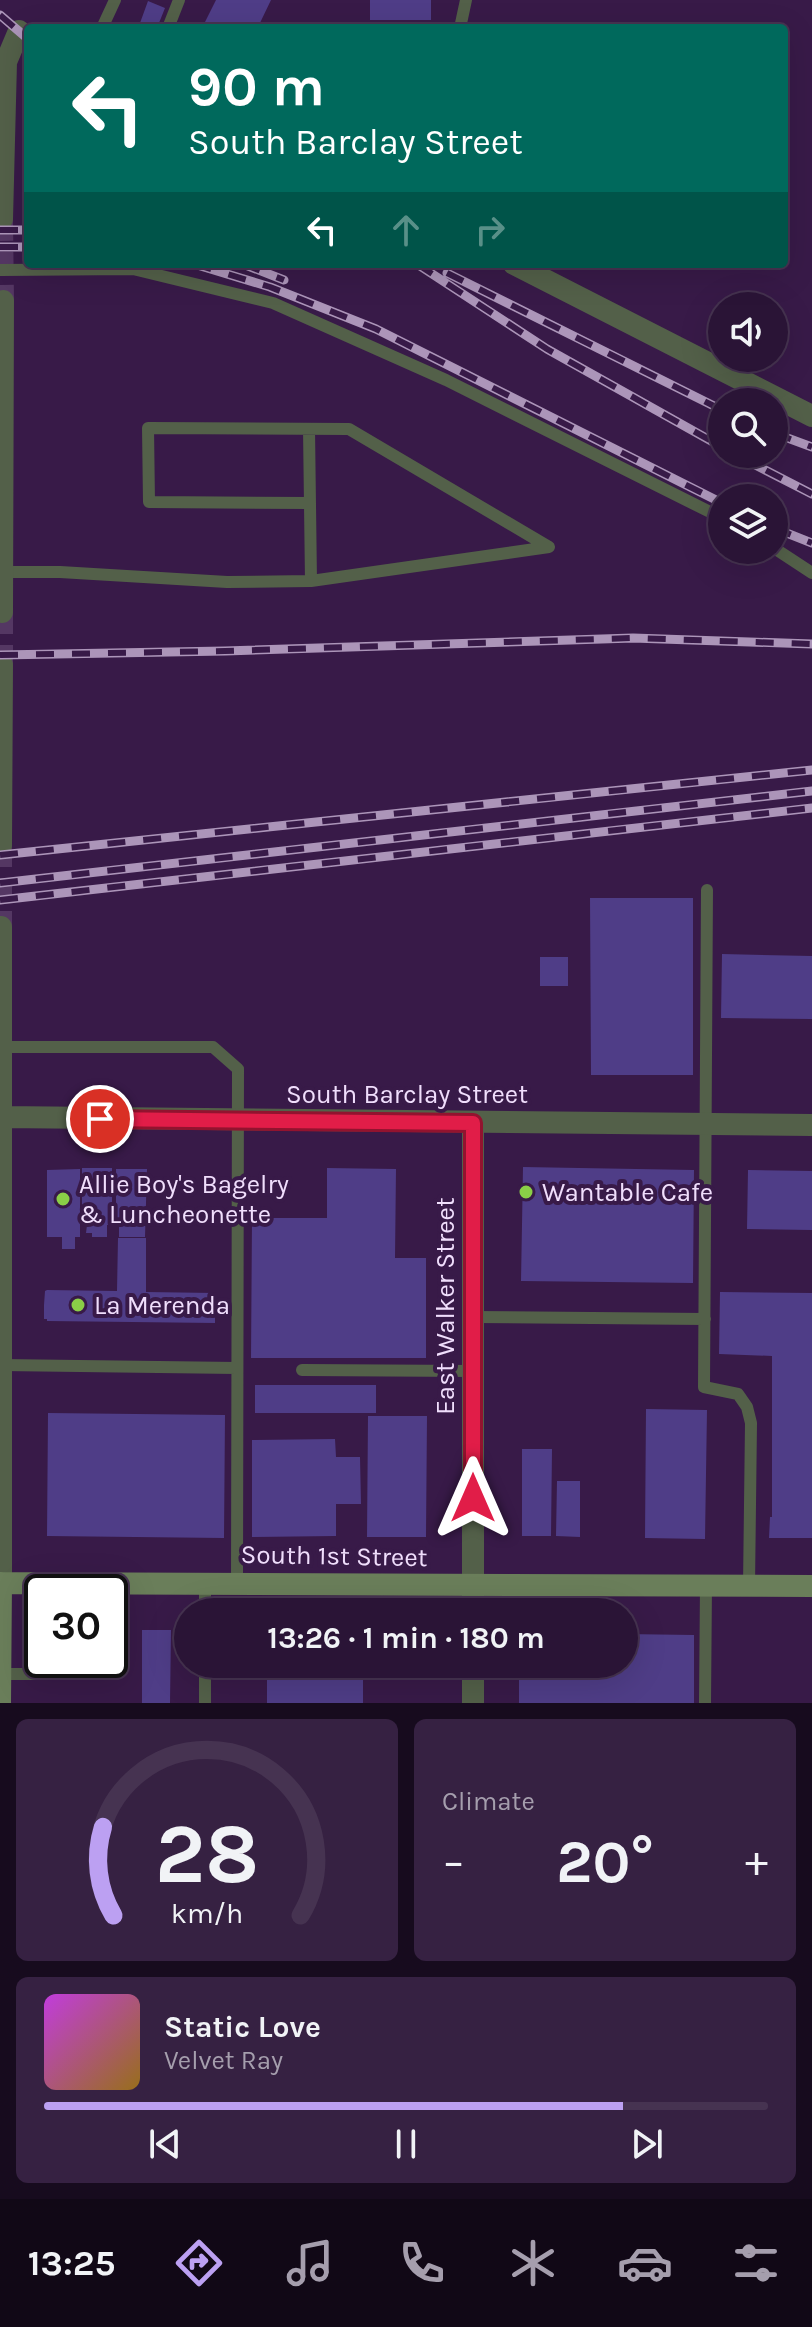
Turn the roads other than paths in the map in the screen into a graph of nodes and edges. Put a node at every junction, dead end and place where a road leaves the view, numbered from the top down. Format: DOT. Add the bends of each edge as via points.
graph roads {
  1 [pos="115,0"];
  2 [pos="179,0"];
  3 [pos="466,0"];
  4 [pos="104,24"];
  5 [pos="170,24"];
  6 [pos="461,24"];
  7 [pos="16,29"];
  8 [pos="1,152"];
  9 [pos="2,219"];
  10 [pos="522,268"];
  11 [pos="0,270"];
  12 [pos="3,301"];
  13 [pos="812,416"];
  14 [pos="309,429"];
  15 [pos="310,503"];
  16 [pos="708,511"];
  17 [pos="788,557"];
  18 [pos="2,572"];
  19 [pos="812,573"];
  20 [pos="311,581"];
  21 [pos="2,612"];
  22 [pos="2,665"];
  23 [pos="1,845"];
  24 [pos="707,890"];
  25 [pos="1,927"];
  26 [pos="1,1032"];
  27 [pos="1,1117"];
  28 [pos="238,1121"];
  29 [pos="473,1123"];
  30 [pos="707,1125"];
  31 [pos="812,1125"];
  32 [pos="473,1317"];
  33 [pos="0,1318"];
  34 [pos="705,1319"];
  35 [pos="1,1365"];
  36 [pos="237,1368"];
  37 [pos="302,1370"];
  38 [pos="473,1371"];
  39 [pos="0,1583"];
  40 [pos="24,1583"];
  41 [pos="128,1583"];
  42 [pos="205,1583"];
  43 [pos="237,1583"];
  44 [pos="706,1585"];
  45 [pos="473,1586"];
  46 [pos="749,1586"];
  47 [pos="812,1586"];
  48 [pos="205,1598"];
  49 [pos="473,1598"];
  50 [pos="1,1674"];
  51 [pos="24,1674"];
  52 [pos="205,1678"];
  53 [pos="473,1678"];
  54 [pos="0,1703"];
  55 [pos="205,1703"];
  56 [pos="473,1703"];
  57 [pos="705,1703"];
  1 -- 4 [label="lane"];
  2 -- 5 [label="lane"];
  3 -- 6 [label="lane"];
  7 -- 8 [label="street" via="6,62"];
  8 -- 9 [label="street"];
  10 -- 13 [label="street"];
  11 -- 16 [label="lane" via="133,269 273,303 446,380"];
  12 -- 18 [label="street"];
  14 -- 15 [label="lane"];
  14 -- 15 [label="lane" via="148,428 149,502"];
  14 -- 20 [label="lane" via="349,429 549,547"];
  15 -- 20 [label="lane"];
  17 -- 19 [label="lane"];
  18 -- 20 [label="lane"];
  18 -- 21 [label="street"];
  22 -- 23 [label="street"];
  24 -- 30 [label="lane"];
  25 -- 26 [label="street"];
  26 -- 27 [label="street"];
  26 -- 28 [label="lane" via="213,1047 238,1069"];
  27 -- 28 [label="street, South Barclay Street"];
  27 -- 33 [label="street"];
  28 -- 29 [label="street, South Barclay Street"];
  28 -- 36 [label="lane"];
  29 -- 30 [label="street, South Barclay Street"];
  29 -- 32 [label="street, East Walker Street"];
  30 -- 31 [label="street, South Barclay Street"];
  30 -- 34 [label="lane"];
  32 -- 34 [label="lane"];
  32 -- 38 [label="street, East Walker Street"];
  33 -- 35 [label="street"];
  34 -- 46 [label="lane" via="704,1387 738,1394 751,1423"];
  35 -- 36 [label="lane"];
  35 -- 39 [label="street"];
  36 -- 43 [label="lane"];
  37 -- 38 [label="lane"];
  38 -- 45 [label="street, East Walker Street"];
  39 -- 40 [label="main road, South 1st Street"];
  39 -- 50 [label="main road"];
  41 -- 42 [label="main road, South 1st Street"];
  42 -- 43 [label="main road, South 1st Street"];
  42 -- 48 [label="lane"];
  43 -- 45 [label="main road, South 1st Street"];
  44 -- 45 [label="main road, South 1st Street"];
  44 -- 46 [label="main road, South 1st Street"];
  44 -- 57 [label="lane"];
  45 -- 49 [label="street, East Walker Street"];
  46 -- 47 [label="main road, South 1st Street"];
  50 -- 51 [label="lane"];
  50 -- 54 [label="main road"];
  52 -- 55 [label="lane"];
  53 -- 56 [label="street"];
}
